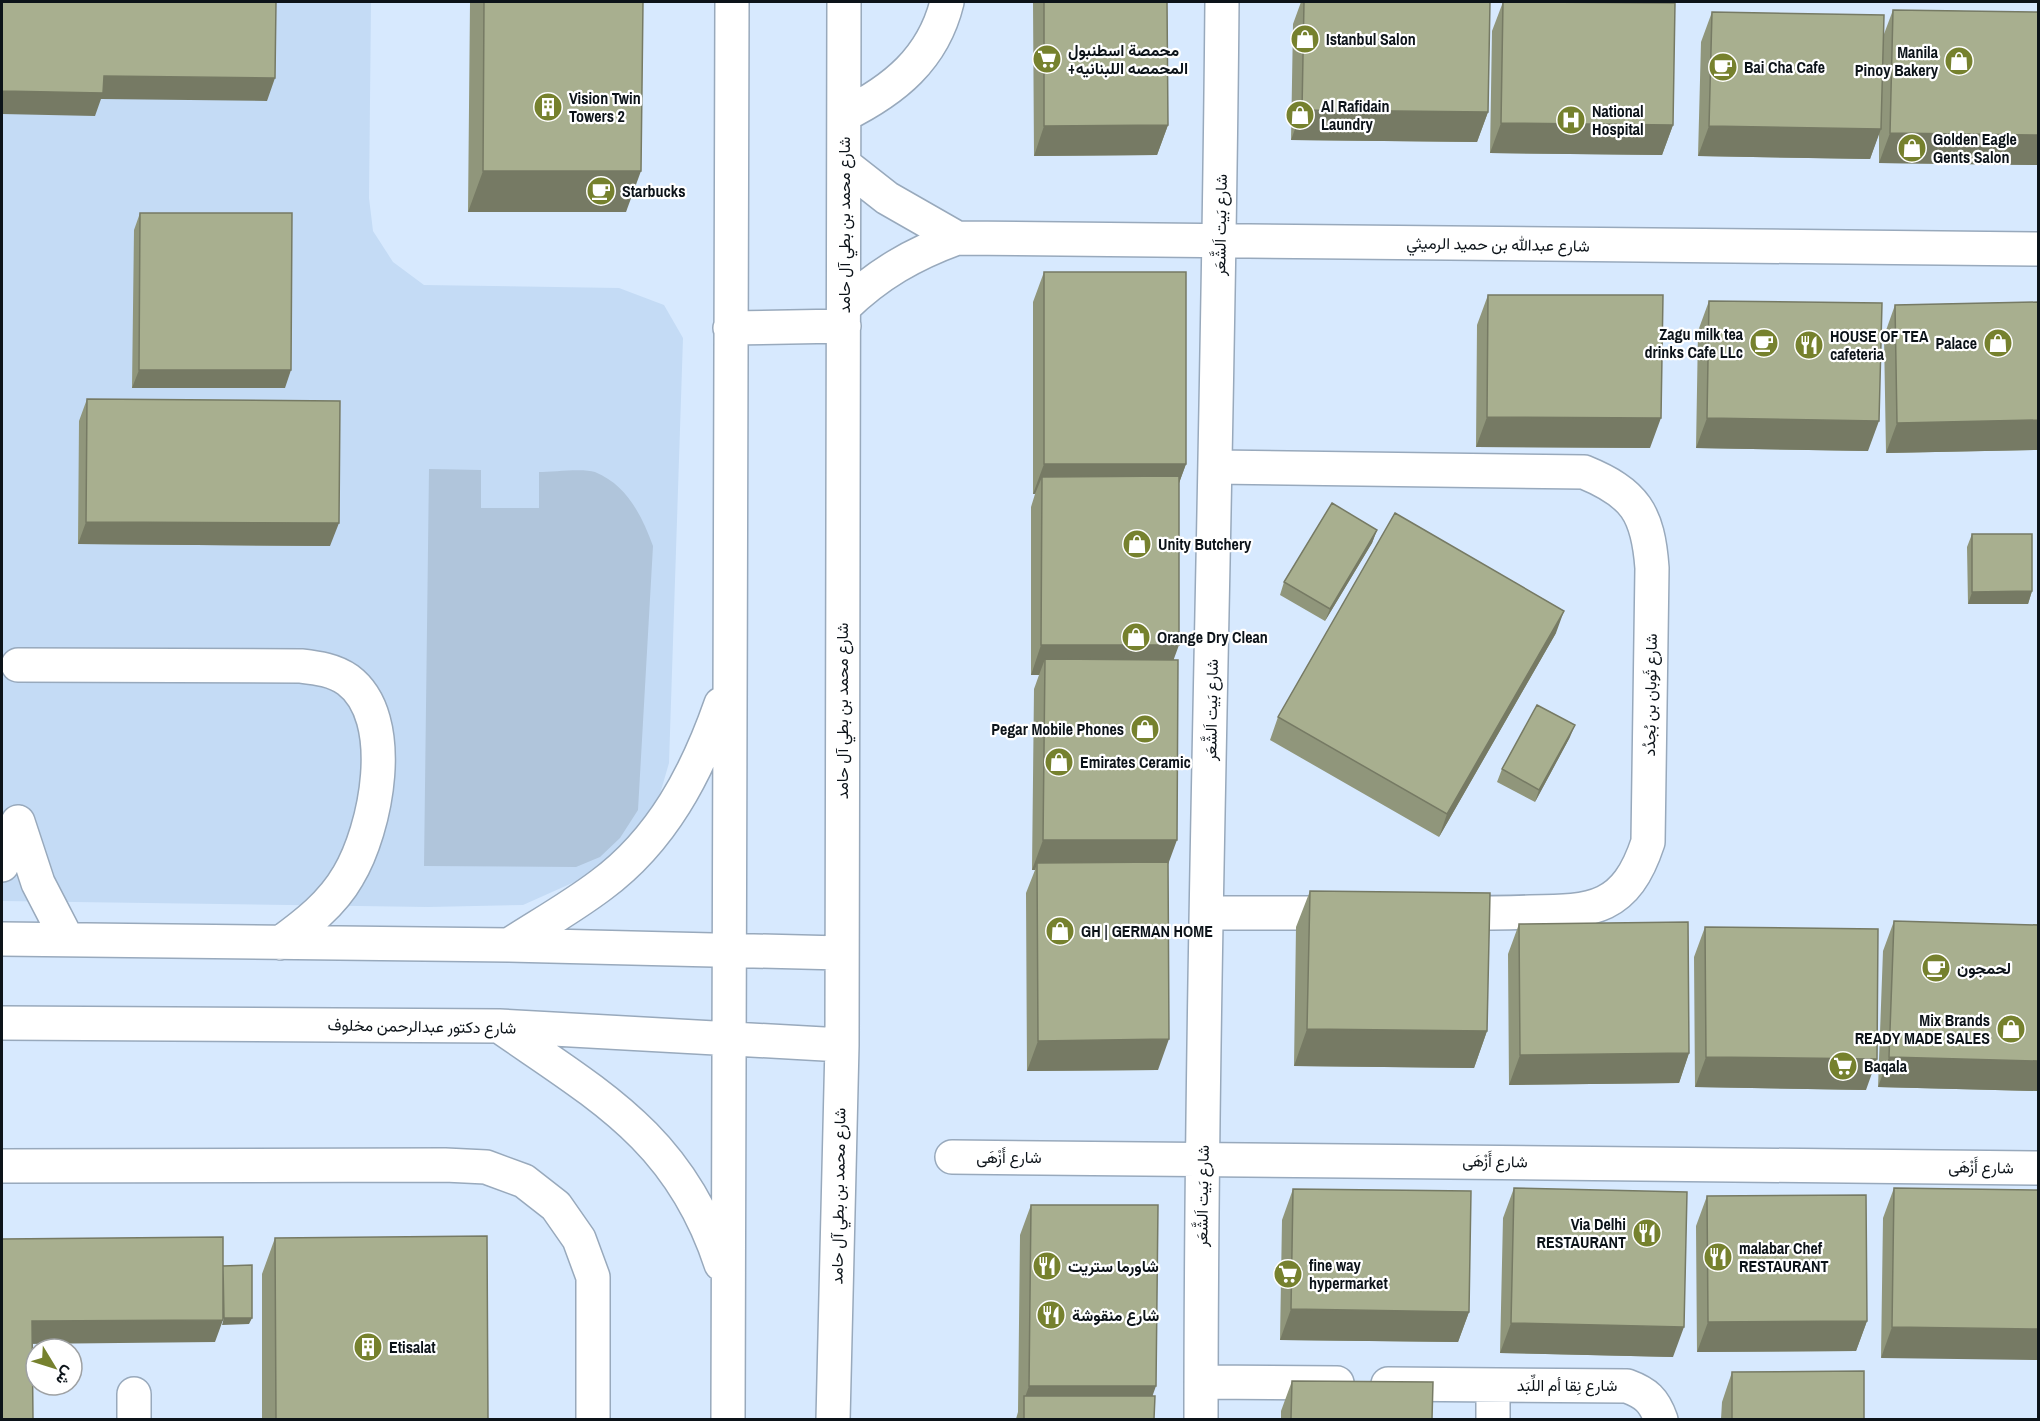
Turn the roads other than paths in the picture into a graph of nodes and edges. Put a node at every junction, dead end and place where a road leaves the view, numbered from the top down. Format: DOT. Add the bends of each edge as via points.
graph roads {
  1 [pos="732,2"];
  2 [pos="844,2"];
  3 [pos="948,2"];
  4 [pos="1222,2"];
  5 [pos="844,116"];
  6 [pos="845,165"];
  7 [pos="957,238"];
  8 [pos="1220,242"];
  9 [pos="2038,249"];
  10 [pos="844,317"];
  11 [pos="730,328"];
  12 [pos="1216,466"];
  13 [pos="18,665"];
  14 [pos="729,682"];
  15 [pos="2,865"];
  16 [pos="1207,913"];
  17 [pos="1374,913"];
  18 [pos="1410,913"];
  19 [pos="2,939"];
  20 [pos="67,939"];
  21 [pos="280,943"];
  22 [pos="509,945"];
  23 [pos="729,952"];
  24 [pos="841,953"];
  25 [pos="2,1023"];
  26 [pos="499,1026"];
  27 [pos="728,1037"];
  28 [pos="842,1046"];
  29 [pos="952,1157"];
  30 [pos="1202,1158"];
  31 [pos="2,1166"];
  32 [pos="2038,1168"];
  33 [pos="728,1285"];
  34 [pos="1201,1382"];
  35 [pos="1493,1385"];
  36 [pos="593,1419"];
  37 [pos="728,1419"];
  38 [pos="833,1419"];
  39 [pos="1201,1419"];
  40 [pos="1493,1419"];
  41 [pos="1661,1419"];
  1 -- 11 [label="street"];
  2 -- 5 [label="street, شارع محمد بن بطي آل حامد"];
  3 -- 5 [label="street" via="929,46 906,75 877,99"];
  4 -- 8 [label="street, شارع بَيت اَلشَّعَر"];
  5 -- 6 [label="street, شارع محمد بن بطي آل حامد"];
  6 -- 7 [label="street, شارع عبدالله بن حميد الرميثي" via="887,198"];
  6 -- 10 [label="street, شارع محمد بن بطي آل حامد"];
  7 -- 8 [label="street, شارع عبدالله بن حميد الرميثي"];
  7 -- 10 [label="street, شارع عبدالله بن حميد الرميثي" via="884,272"];
  8 -- 9 [label="street, شارع عبدالله بن حميد الرميثي"];
  8 -- 12 [label="street, شارع بَيت اَلشَّعَر"];
  10 -- 11 [label="street"];
  10 -- 24 [label="street, شارع محمد بن بطي آل حامد"];
  11 -- 14 [label="street"];
  12 -- 16 [label="street, شارع بَيت اَلشَّعَر"];
  12 -- 18 [label="street, شارع ثَوبان بن بُجدُد" via="1584,472 1613,484 1636,507 1649,536 1652,568 1648,842 1640,867 1624,888 1603,904 1578,912"];
  13 -- 21 [label="street" via="301,666 333,672 348,680 365,698 374,721 376,788 362,849 329,902"];
  14 -- 22 [label="street" via="695,773 639,851 603,884"];
  14 -- 23 [label="street"];
  15 -- 20 [label="street" via="18,822 38,883"];
  16 -- 17 [label="street"];
  16 -- 30 [label="street, شارع بَيت اَلشَّعَر"];
  19 -- 20 [label="street"];
  20 -- 21 [label="street"];
  21 -- 22 [label="street"];
  22 -- 23 [label="street"];
  23 -- 24 [label="street"];
  23 -- 27 [label="street"];
  24 -- 28 [label="street, شارع محمد بن بطي آل حامد"];
  25 -- 26 [label="street, شارع دكتور عبدالرحمن مخلوف"];
  26 -- 27 [label="street, شارع دكتور عبدالرحمن مخلوف"];
  26 -- 33 [label="street" via="617,1108 655,1145 687,1187 711,1234"];
  27 -- 28 [label="street, شارع دكتور عبدالرحمن مخلوف"];
  27 -- 33 [label="street"];
  28 -- 38 [label="street, شارع محمد بن بطي آل حامد"];
  29 -- 30 [label="street, شارع أَزْهَى"];
  30 -- 32 [label="street, شارع أَزْهَى"];
  30 -- 34 [label="street, شارع بَيت اَلشَّعَر"];
  31 -- 36 [label="street" via="445,1165 486,1167 524,1181 556,1206 579,1239 593,1277"];
  33 -- 37 [label="street"];
  34 -- 35 [label="street, شارع نِقا أم اللِّبَد"];
  34 -- 39 [label="street, شارع بَيت اَلشَّعَر"];
  35 -- 40 [label="street, شارع نِقا أم اللِّبَد"];
  35 -- 41 [label="street, شارع نِقا أم اللِّبَد" via="1627,1386 1644,1392 1656,1405"];
}
